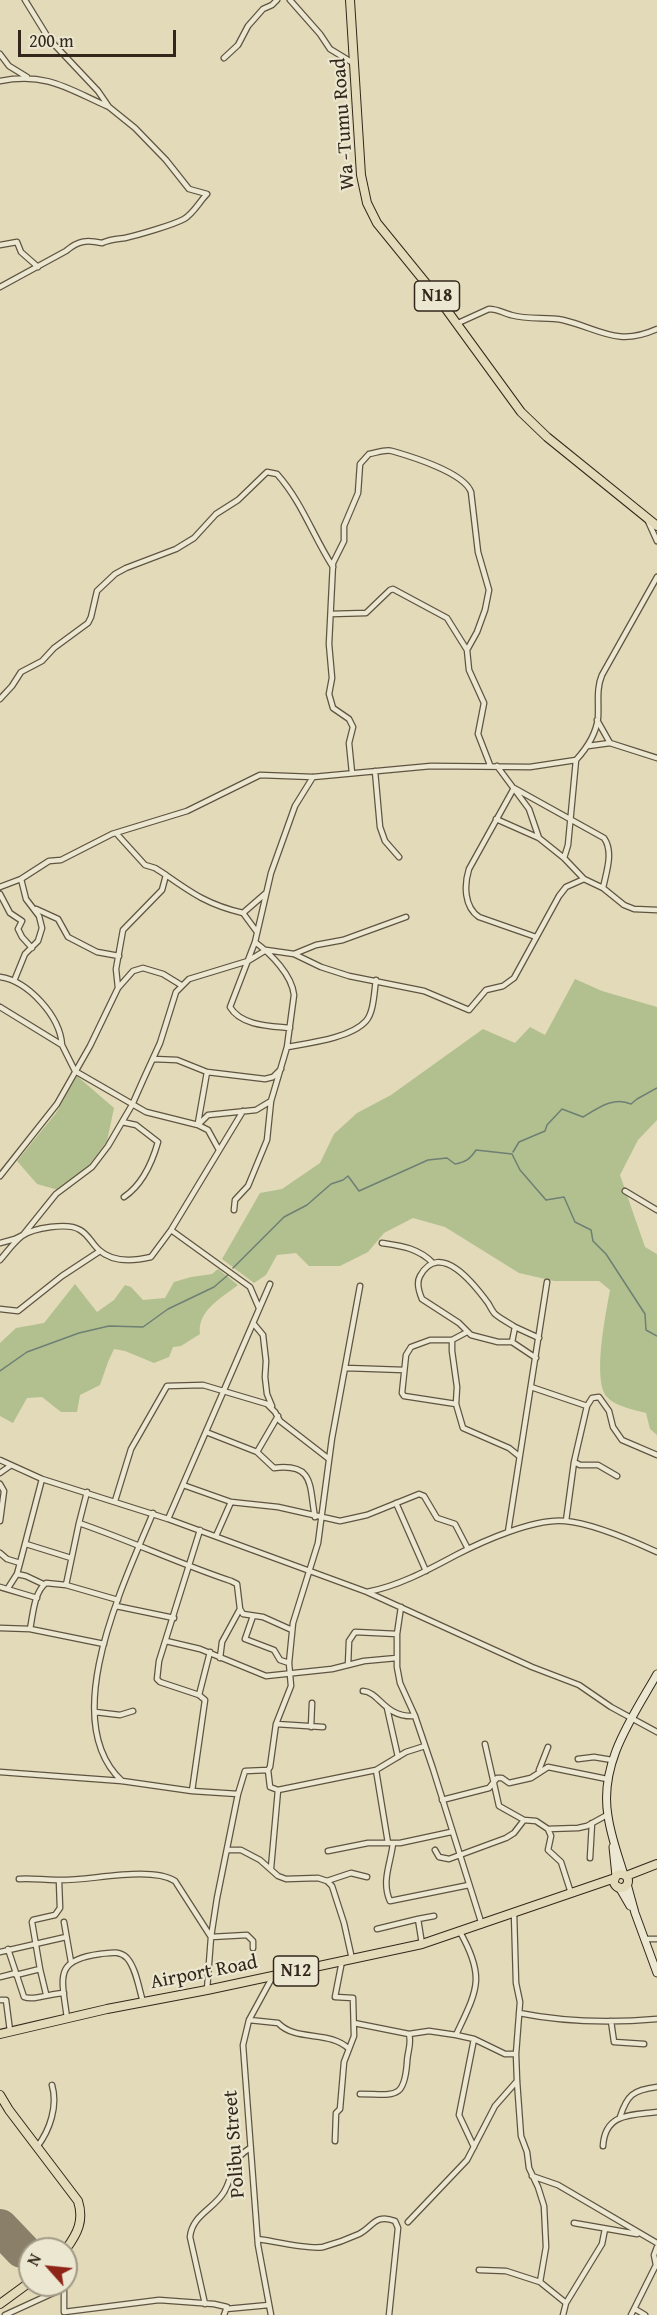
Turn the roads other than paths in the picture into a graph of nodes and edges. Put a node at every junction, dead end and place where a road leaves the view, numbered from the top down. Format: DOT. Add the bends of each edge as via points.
graph roads {
  1 [pos="25,0"];
  2 [pos="277,0"];
  3 [pos="290,0"];
  4 [pos="350,0"];
  5 [pos="0,54"];
  6 [pos="224,58"];
  7 [pos="355,65"];
  8 [pos="28,77"];
  9 [pos="0,81"];
  10 [pos="109,107"];
  11 [pos="0,245"];
  12 [pos="38,267"];
  13 [pos="0,287"];
  14 [pos="456,324"];
  15 [pos="657,329"];
  16 [pos="647,518"];
  17 [pos="657,526"];
  18 [pos="657,542"];
  19 [pos="333,567"];
  20 [pos="657,577"];
  21 [pos="331,614"];
  22 [pos="466,650"];
  23 [pos="0,699"];
  24 [pos="597,720"];
  25 [pos="610,743"];
  26 [pos="588,746"];
  27 [pos="657,758"];
  28 [pos="576,760"];
  29 [pos="490,765"];
  30 [pos="497,766"];
  31 [pos="375,771"];
  32 [pos="352,773"];
  33 [pos="313,777"];
  34 [pos="514,788"];
  35 [pos="569,818"];
  36 [pos="496,819"];
  37 [pos="116,833"];
  38 [pos="539,838"];
  39 [pos="399,857"];
  40 [pos="564,858"];
  41 [pos="166,874"];
  42 [pos="21,879"];
  43 [pos="584,879"];
  44 [pos="0,887"];
  45 [pos="603,888"];
  46 [pos="266,893"];
  47 [pos="0,894"];
  48 [pos="33,908"];
  49 [pos="657,910"];
  50 [pos="243,913"];
  51 [pos="406,917"];
  52 [pos="257,933"];
  53 [pos="536,937"];
  54 [pos="255,942"];
  55 [pos="32,948"];
  56 [pos="266,950"];
  57 [pos="294,954"];
  58 [pos="119,956"];
  59 [pos="248,961"];
  60 [pos="0,976"];
  61 [pos="376,980"];
  62 [pos="14,981"];
  63 [pos="181,985"];
  64 [pos="118,988"];
  65 [pos="0,1007"];
  66 [pos="290,1028"];
  67 [pos="62,1045"];
  68 [pos="287,1047"];
  69 [pos="153,1059"];
  70 [pos="282,1067"];
  71 [pos="75,1071"];
  72 [pos="207,1072"];
  73 [pos="271,1101"];
  74 [pos="132,1105"];
  75 [pos="243,1111"];
  76 [pos="122,1122"];
  77 [pos="198,1125"];
  78 [pos="219,1150"];
  79 [pos="0,1162"];
  80 [pos="8,1166"];
  81 [pos="0,1176"];
  82 [pos="625,1191"];
  83 [pos="124,1197"];
  84 [pos="234,1210"];
  85 [pos="657,1210"];
  86 [pos="171,1230"];
  87 [pos="23,1235"];
  88 [pos="0,1243"];
  89 [pos="382,1243"];
  90 [pos="100,1251"];
  91 [pos="0,1260"];
  92 [pos="433,1263"];
  93 [pos="547,1282"];
  94 [pos="270,1284"];
  95 [pos="360,1286"];
  96 [pos="0,1309"];
  97 [pos="259,1309"];
  98 [pos="253,1323"];
  99 [pos="515,1327"];
  100 [pos="467,1332"];
  101 [pos="539,1338"];
  102 [pos="452,1340"];
  103 [pos="512,1342"];
  104 [pos="536,1358"];
  105 [pos="346,1368"];
  106 [pos="404,1370"];
  107 [pos="531,1387"];
  108 [pos="225,1390"];
  109 [pos="456,1404"];
  110 [pos="587,1406"];
  111 [pos="273,1408"];
  112 [pos="278,1416"];
  113 [pos="206,1432"];
  114 [pos="257,1452"];
  115 [pos="657,1455"];
  116 [pos="519,1456"];
  117 [pos="329,1459"];
  118 [pos="0,1460"];
  119 [pos="574,1462"];
  120 [pos="9,1466"];
  121 [pos="0,1473"];
  122 [pos="617,1476"];
  123 [pos="42,1479"];
  124 [pos="0,1484"];
  125 [pos="183,1485"];
  126 [pos="87,1492"];
  127 [pos="115,1501"];
  128 [pos="231,1502"];
  129 [pos="396,1503"];
  130 [pos="153,1513"];
  131 [pos="318,1517"];
  132 [pos="168,1519"];
  133 [pos="0,1521"];
  134 [pos="566,1521"];
  135 [pos="79,1524"];
  136 [pos="201,1530"];
  137 [pos="508,1532"];
  138 [pos="216,1536"];
  139 [pos="26,1544"];
  140 [pos="140,1545"];
  141 [pos="468,1549"];
  142 [pos="657,1552"];
  143 [pos="0,1553"];
  144 [pos="71,1558"];
  145 [pos="20,1563"];
  146 [pos="189,1567"];
  147 [pos="426,1571"];
  148 [pos="310,1572"];
  149 [pos="17,1574"];
  150 [pos="43,1584"];
  151 [pos="66,1586"];
  152 [pos="0,1587"];
  153 [pos="8,1588"];
  154 [pos="367,1592"];
  155 [pos="37,1598"];
  156 [pos="117,1603"];
  157 [pos="401,1607"];
  158 [pos="240,1610"];
  159 [pos="253,1617"];
  160 [pos="174,1618"];
  161 [pos="0,1628"];
  162 [pos="30,1629"];
  163 [pos="292,1630"];
  164 [pos="398,1634"];
  165 [pos="166,1641"];
  166 [pos="104,1644"];
  167 [pos="210,1652"];
  168 [pos="220,1658"];
  169 [pos="398,1658"];
  170 [pos="289,1663"];
  171 [pos="348,1665"];
  172 [pos="290,1673"];
  173 [pos="657,1674"];
  174 [pos="363,1691"];
  175 [pos="199,1695"];
  176 [pos="312,1703"];
  177 [pos="387,1708"];
  178 [pos="134,1711"];
  179 [pos="95,1712"];
  180 [pos="415,1716"];
  181 [pos="632,1718"];
  182 [pos="276,1724"];
  183 [pos="311,1727"];
  184 [pos="323,1727"];
  185 [pos="657,1732"];
  186 [pos="485,1744"];
  187 [pos="425,1746"];
  188 [pos="548,1747"];
  189 [pos="398,1757"];
  190 [pos="578,1759"];
  191 [pos="612,1760"];
  192 [pos="268,1770"];
  193 [pos="376,1770"];
  194 [pos="0,1772"];
  195 [pos="537,1773"];
  196 [pos="607,1779"];
  197 [pos="123,1781"];
  198 [pos="493,1784"];
  199 [pos="278,1790"];
  200 [pos="192,1791"];
  201 [pos="238,1794"];
  202 [pos="442,1800"];
  203 [pos="607,1815"];
  204 [pos="524,1820"];
  205 [pos="592,1823"];
  206 [pos="548,1829"];
  207 [pos="452,1832"];
  208 [pos="391,1843"];
  209 [pos="228,1850"];
  210 [pos="435,1850"];
  211 [pos="328,1851"];
  212 [pos="459,1854"];
  213 [pos="591,1858"];
  214 [pos="657,1864"];
  215 [pos="271,1868"];
  216 [pos="367,1877"];
  217 [pos="19,1879"];
  218 [pos="621,1880"];
  219 [pos="59,1881"];
  220 [pos="327,1881"];
  221 [pos="469,1885"];
  222 [pos="572,1893"];
  223 [pos="514,1913"];
  224 [pos="434,1916"];
  225 [pos="418,1919"];
  226 [pos="64,1922"];
  227 [pos="482,1925"];
  228 [pos="377,1929"];
  229 [pos="460,1932"];
  230 [pos="66,1937"];
  231 [pos="211,1937"];
  232 [pos="645,1939"];
  233 [pos="657,1939"];
  234 [pos="36,1944"];
  235 [pos="422,1944"];
  236 [pos="253,1948"];
  237 [pos="8,1949"];
  238 [pos="0,1952"];
  239 [pos="352,1959"];
  240 [pos="655,1960"];
  241 [pos="70,1962"];
  242 [pos="342,1962"];
  243 [pos="40,1970"];
  244 [pos="657,1973"];
  245 [pos="16,1974"];
  246 [pos="273,1976"];
  247 [pos="0,1977"];
  248 [pos="207,1990"];
  249 [pos="64,1993"];
  250 [pos="46,1994"];
  251 [pos="0,2000"];
  252 [pos="143,2002"];
  253 [pos="519,2013"];
  254 [pos="67,2018"];
  255 [pos="657,2019"];
  256 [pos="249,2020"];
  257 [pos="611,2021"];
  258 [pos="354,2023"];
  259 [pos="10,2031"];
  260 [pos="0,2034"];
  261 [pos="409,2034"];
  262 [pos="456,2035"];
  263 [pos="474,2039"];
  264 [pos="644,2044"];
  265 [pos="349,2049"];
  266 [pos="516,2055"];
  267 [pos="517,2081"];
  268 [pos="52,2085"];
  269 [pos="657,2087"];
  270 [pos="360,2094"];
  271 [pos="0,2095"];
  272 [pos="657,2112"];
  273 [pos="620,2117"];
  274 [pos="335,2141"];
  275 [pos="603,2146"];
  276 [pos="37,2147"];
  277 [pos="474,2147"];
  278 [pos="250,2148"];
  279 [pos="532,2176"];
  280 [pos="408,2222"];
  281 [pos="574,2223"];
  282 [pos="605,2229"];
  283 [pos="643,2236"];
  284 [pos="74,2237"];
  285 [pos="258,2239"];
  286 [pos="657,2245"];
  287 [pos="656,2266"];
  288 [pos="479,2270"];
  289 [pos="540,2282"];
  290 [pos="18,2291"];
  291 [pos="43,2297"];
  292 [pos="64,2297"];
  293 [pos="566,2303"];
  294 [pos="0,2304"];
  295 [pos="205,2304"];
  296 [pos="269,2305"];
  297 [pos="227,2307"];
  298 [pos="635,2309"];
  299 [pos="64,2314"];
  300 [pos="5,2315"];
  301 [pos="224,2315"];
  302 [pos="271,2315"];
  303 [pos="389,2315"];
  304 [pos="563,2315"];
  305 [pos="632,2315"];
  306 [pos="645,2315"];
  1 -- 10 [label="street" via="49,39"];
  2 -- 6 [label="street" via="263,9"];
  3 -- 7 [label="street" via="330,50"];
  4 -- 7 [label="highway, Wa -Tumu Road / N18"];
  5 -- 8 [label="street" via="9,66"];
  7 -- 14 [label="highway, Wa -Tumu Road / N18" via="361,175 367,203 385,235"];
  8 -- 9 [label="street"];
  8 -- 10 [label="street" via="47,79"];
  10 -- 12 [label="street" via="135,128 189,189 207,194 183,220 102,243 87,240"];
  11 -- 12 [label="street" via="17,242 21,252"];
  12 -- 13 [label="street"];
  14 -- 15 [label="street" via="495,309 526,318 561,320 616,338"];
  14 -- 16 [label="highway, Wa -Tumu Road / N18" via="521,412"];
  16 -- 17 [label="highway, Wa -Tumu Road / N18"];
  16 -- 18 [label="street"];
  19 -- 21 [label="street"];
  19 -- 22 [label="street" via="358,493 359,470 369,454 391,451 456,476 471,492 478,552 489,590 477,632"];
  19 -- 23 [label="street" via="300,504 278,474 267,472 188,542 115,574 97,591 88,624 42,661 21,672"];
  20 -- 24 [label="street" via="600,680"];
  21 -- 22 [label="street" via="366,613 393,589 447,618"];
  21 -- 32 [label="street" via="329,694 336,711 352,723"];
  22 -- 29 [label="street" via="469,670 484,703 478,734"];
  24 -- 25 [label="street"];
  24 -- 26 [label="street"];
  25 -- 26 [label="street"];
  25 -- 27 [label="street"];
  26 -- 28 [label="street"];
  28 -- 30 [label="street" via="530,767"];
  28 -- 35 [label="street"];
  29 -- 30 [label="street"];
  29 -- 31 [label="street"];
  30 -- 34 [label="street"];
  31 -- 32 [label="street"];
  31 -- 39 [label="street" via="380,827 384,840"];
  32 -- 33 [label="street"];
  33 -- 37 [label="street" via="260,775 187,811"];
  33 -- 46 [label="street" via="295,806"];
  34 -- 35 [label="street"];
  34 -- 36 [label="street"];
  34 -- 38 [label="street" via="529,809"];
  35 -- 40 [label="street"];
  35 -- 45 [label="street" via="607,842 609,861"];
  36 -- 38 [label="street"];
  36 -- 53 [label="street" via="466,878 471,912"];
  37 -- 41 [label="street" via="145,865"];
  37 -- 42 [label="street" via="61,860 49,861"];
  38 -- 40 [label="street"];
  40 -- 43 [label="street"];
  41 -- 50 [label="street" via="208,902"];
  41 -- 58 [label="street" via="162,890 123,930"];
  42 -- 44 [label="street"];
  42 -- 48 [label="street" via="26,899"];
  43 -- 45 [label="street"];
  43 -- 53 [label="street" via="566,887"];
  45 -- 49 [label="street" via="624,905"];
  46 -- 50 [label="street"];
  46 -- 52 [label="street"];
  47 -- 55 [label="street" via="10,913 22,921 18,928"];
  48 -- 55 [label="street" via="42,928"];
  48 -- 58 [label="street" via="58,919 68,937 97,952"];
  50 -- 52 [label="street"];
  51 -- 57 [label="street"];
  52 -- 54 [label="street"];
  53 -- 61 [label="street" via="514,978 503,986 486,990 469,1010 424,991"];
  54 -- 56 [label="street"];
  54 -- 59 [label="street"];
  55 -- 62 [label="street" via="25,954"];
  56 -- 57 [label="street"];
  56 -- 59 [label="street"];
  56 -- 66 [label="street" via="293,987"];
  57 -- 61 [label="street" via="349,976"];
  58 -- 64 [label="street"];
  59 -- 63 [label="street" via="196,976"];
  59 -- 66 [label="street" via="230,1007 232,1011 260,1025"];
  60 -- 62 [label="street"];
  61 -- 68 [label="street" via="366,1022 348,1033"];
  62 -- 67 [label="street" via="25,985 41,1002 61,1033"];
  63 -- 64 [label="street" via="143,968 133,971"];
  63 -- 69 [label="street"];
  64 -- 71 [label="street"];
  65 -- 67 [label="street"];
  66 -- 68 [label="street"];
  67 -- 71 [label="street"];
  68 -- 70 [label="street"];
  69 -- 72 [label="street" via="177,1060"];
  69 -- 74 [label="street"];
  70 -- 72 [label="street" via="265,1079"];
  70 -- 73 [label="street"];
  71 -- 74 [label="street"];
  71 -- 80 [label="street" via="57,1104"];
  72 -- 77 [label="street"];
  73 -- 75 [label="street" via="256,1110"];
  73 -- 84 [label="street" via="267,1140 248,1186 235,1200"];
  74 -- 76 [label="street"];
  74 -- 77 [label="street"];
  75 -- 77 [label="street" via="208,1115"];
  75 -- 78 [label="street"];
  76 -- 83 [label="street" via="136,1125 158,1142 136,1189"];
  76 -- 87 [label="street" via="92,1167 63,1188"];
  77 -- 78 [label="street" via="208,1130"];
  78 -- 86 [label="street"];
  79 -- 80 [label="street"];
  80 -- 81 [label="street"];
  82 -- 85 [label="street"];
  86 -- 90 [label="street" via="151,1257 135,1261 113,1258"];
  86 -- 97 [label="street" via="250,1287"];
  87 -- 88 [label="street"];
  87 -- 90 [label="street" via="49,1227 78,1228"];
  87 -- 91 [label="street"];
  89 -- 92 [label="street" via="409,1248"];
  90 -- 96 [label="street" via="18,1311"];
  92 -- 99 [label="street" via="450,1264 465,1275 493,1312"];
  92 -- 100 [label="street" via="419,1280 422,1299"];
  93 -- 101 [label="street"];
  94 -- 97 [label="street"];
  95 -- 105 [label="street"];
  97 -- 98 [label="street"];
  98 -- 108 [label="street"];
  98 -- 111 [label="street" via="263,1335 267,1394"];
  99 -- 101 [label="street"];
  99 -- 103 [label="street"];
  100 -- 102 [label="street"];
  100 -- 103 [label="street" via="484,1339"];
  101 -- 104 [label="street"];
  102 -- 106 [label="street" via="430,1340 411,1347"];
  102 -- 109 [label="street"];
  103 -- 104 [label="street"];
  104 -- 107 [label="street"];
  105 -- 106 [label="street"];
  105 -- 117 [label="street"];
  106 -- 109 [label="street" via="404,1396"];
  107 -- 110 [label="street"];
  107 -- 116 [label="street"];
  108 -- 111 [label="street"];
  108 -- 113 [label="street"];
  108 -- 127 [label="street" via="203,1385 165,1387 131,1449"];
  109 -- 116 [label="street" via="463,1428"];
  110 -- 115 [label="street" via="592,1398 599,1397 622,1440"];
  110 -- 119 [label="street"];
  111 -- 112 [label="street"];
  112 -- 114 [label="street"];
  112 -- 117 [label="street"];
  113 -- 114 [label="street"];
  113 -- 125 [label="street"];
  114 -- 131 [label="street" via="274,1468 303,1470"];
  116 -- 137 [label="street"];
  117 -- 131 [label="street"];
  118 -- 120 [label="street"];
  119 -- 122 [label="street" via="598,1465"];
  119 -- 134 [label="street"];
  120 -- 121 [label="street"];
  120 -- 123 [label="street"];
  123 -- 126 [label="street"];
  123 -- 139 [label="street"];
  124 -- 133 [label="street" via="4,1491"];
  125 -- 128 [label="street"];
  125 -- 132 [label="street"];
  126 -- 127 [label="street"];
  126 -- 135 [label="street"];
  127 -- 130 [label="street"];
  128 -- 131 [label="street" via="278,1507"];
  128 -- 138 [label="street"];
  129 -- 131 [label="street" via="340,1521"];
  129 -- 141 [label="street" via="415,1495 424,1496 437,1518 455,1524"];
  129 -- 147 [label="street"];
  130 -- 132 [label="street"];
  130 -- 140 [label="street"];
  131 -- 148 [label="street" via="318,1543"];
  132 -- 136 [label="street"];
  134 -- 137 [label="street"];
  134 -- 142 [label="street"];
  135 -- 140 [label="street"];
  135 -- 144 [label="street"];
  136 -- 138 [label="street"];
  136 -- 146 [label="street"];
  137 -- 141 [label="street"];
  138 -- 148 [label="street"];
  139 -- 144 [label="street"];
  139 -- 145 [label="street"];
  140 -- 146 [label="street"];
  140 -- 156 [label="street"];
  141 -- 147 [label="street"];
  143 -- 145 [label="street"];
  144 -- 151 [label="street"];
  145 -- 149 [label="street"];
  146 -- 158 [label="street" via="237,1584"];
  146 -- 160 [label="street"];
  147 -- 154 [label="street"];
  148 -- 154 [label="street"];
  148 -- 163 [label="street"];
  149 -- 150 [label="street"];
  149 -- 153 [label="street"];
  150 -- 151 [label="street"];
  150 -- 155 [label="street"];
  151 -- 156 [label="street"];
  152 -- 153 [label="street"];
  153 -- 155 [label="street"];
  154 -- 157 [label="street"];
  155 -- 162 [label="street"];
  156 -- 160 [label="street"];
  156 -- 166 [label="street"];
  157 -- 164 [label="street"];
  157 -- 181 [label="street" via="579,1685"];
  158 -- 159 [label="street"];
  158 -- 168 [label="street" via="222,1642"];
  159 -- 163 [label="street" via="263,1617"];
  159 -- 170 [label="street" via="245,1639 274,1650 280,1660"];
  160 -- 165 [label="street"];
  161 -- 162 [label="street"];
  162 -- 166 [label="street"];
  163 -- 170 [label="street"];
  164 -- 169 [label="street"];
  164 -- 171 [label="street" via="355,1632 349,1641"];
  165 -- 167 [label="street"];
  165 -- 175 [label="street" via="157,1679"];
  166 -- 179 [label="street" via="97,1668"];
  167 -- 168 [label="street"];
  167 -- 175 [label="street"];
  168 -- 172 [label="street" via="261,1675"];
  169 -- 171 [label="street"];
  169 -- 180 [label="street" via="400,1683"];
  170 -- 172 [label="street"];
  171 -- 172 [label="street"];
  172 -- 182 [label="street" via="291,1686"];
  173 -- 181 [label="street"];
  174 -- 177 [label="street"];
  175 -- 200 [label="street" via="205,1700"];
  176 -- 183 [label="street"];
  177 -- 180 [label="street" via="400,1716"];
  177 -- 189 [label="street"];
  178 -- 179 [label="street" via="120,1715"];
  179 -- 197 [label="street" via="102,1755"];
  180 -- 187 [label="street"];
  181 -- 185 [label="street"];
  181 -- 191 [label="street"];
  182 -- 183 [label="street"];
  182 -- 192 [label="street"];
  183 -- 184 [label="street"];
  186 -- 198 [label="street"];
  187 -- 189 [label="street"];
  187 -- 202 [label="street"];
  188 -- 195 [label="street"];
  189 -- 193 [label="street"];
  190 -- 191 [label="street"];
  191 -- 196 [label="street"];
  192 -- 199 [label="street" via="270,1787"];
  192 -- 201 [label="street" via="245,1771"];
  193 -- 199 [label="street"];
  193 -- 208 [label="street"];
  194 -- 197 [label="street"];
  195 -- 196 [label="street" via="548,1767"];
  195 -- 198 [label="street" via="512,1783 497,1778"];
  196 -- 203 [label="street"];
  197 -- 200 [label="street"];
  198 -- 202 [label="street"];
  198 -- 204 [label="street" via="499,1806"];
  199 -- 215 [label="street"];
  200 -- 201 [label="street"];
  201 -- 209 [label="street"];
  202 -- 207 [label="street"];
  203 -- 205 [label="street"];
  203 -- 218 [label="street"];
  204 -- 206 [label="street" via="536,1821"];
  204 -- 212 [label="street" via="506,1838"];
  205 -- 206 [label="street" via="578,1828"];
  205 -- 213 [label="street"];
  206 -- 222 [label="street" via="548,1850 561,1862"];
  207 -- 208 [label="street"];
  207 -- 212 [label="street"];
  208 -- 211 [label="street"];
  208 -- 221 [label="street" via="386,1873 390,1901"];
  209 -- 215 [label="street" via="241,1850"];
  209 -- 231 [label="street"];
  210 -- 212 [label="street" via="443,1858"];
  212 -- 221 [label="street"];
  214 -- 218 [label="highway, N12"];
  215 -- 220 [label="street" via="286,1880"];
  216 -- 220 [label="street" via="351,1873"];
  217 -- 219 [label="street"];
  218 -- 222 [label="highway, Airport Road / N12"];
  218 -- 232 [label="street"];
  219 -- 231 [label="street" via="118,1874 168,1876"];
  219 -- 234 [label="street" via="60,1908 55,1915 33,1920"];
  220 -- 239 [label="street" via="335,1894"];
  221 -- 227 [label="street"];
  222 -- 223 [label="highway, Airport Road / N12"];
  223 -- 227 [label="highway, Airport Road / N12"];
  223 -- 253 [label="street"];
  224 -- 225 [label="street"];
  225 -- 228 [label="street"];
  225 -- 235 [label="street"];
  226 -- 230 [label="street"];
  227 -- 229 [label="highway, Airport Road / N12"];
  229 -- 235 [label="highway, Airport Road / N12"];
  229 -- 262 [label="street" via="473,1956 477,1979 475,1993"];
  230 -- 234 [label="street"];
  230 -- 241 [label="street"];
  231 -- 236 [label="street" via="247,1935"];
  231 -- 248 [label="street"];
  232 -- 233 [label="street"];
  232 -- 240 [label="street"];
  234 -- 237 [label="street"];
  234 -- 243 [label="street"];
  235 -- 239 [label="highway, Airport Road / N12"];
  237 -- 238 [label="street"];
  237 -- 245 [label="street"];
  239 -- 242 [label="highway, Airport Road / N12"];
  240 -- 244 [label="street"];
  241 -- 249 [label="street" via="64,1972"];
  241 -- 252 [label="street" via="110,1953 124,1955"];
  242 -- 246 [label="highway, Airport Road / N12"];
  242 -- 258 [label="street" via="335,1997 353,1998"];
  243 -- 245 [label="street"];
  243 -- 250 [label="street"];
  245 -- 247 [label="street"];
  245 -- 250 [label="street" via="24,1997"];
  246 -- 248 [label="highway, Airport Road / N12"];
  246 -- 256 [label="street, Polibu Street"];
  248 -- 252 [label="highway, Airport Road / N12"];
  249 -- 250 [label="street"];
  249 -- 254 [label="street"];
  251 -- 259 [label="street" via="6,2000"];
  252 -- 254 [label="highway, Airport Road / N12"];
  253 -- 257 [label="street"];
  253 -- 266 [label="street"];
  254 -- 259 [label="highway, Airport Road / N12"];
  255 -- 257 [label="street"];
  256 -- 265 [label="street" via="278,2023 286,2032 338,2042"];
  256 -- 278 [label="street, Polibu Street" via="243,2054"];
  257 -- 264 [label="street" via="614,2042"];
  258 -- 261 [label="street"];
  258 -- 265 [label="street"];
  259 -- 260 [label="highway, Airport Road / N12"];
  261 -- 262 [label="street" via="429,2031"];
  261 -- 270 [label="street" via="411,2044 402,2088 396,2092"];
  262 -- 263 [label="street"];
  263 -- 266 [label="street"];
  263 -- 277 [label="street" via="459,2115"];
  265 -- 274 [label="street" via="344,2062 340,2109 336,2113"];
  266 -- 267 [label="street"];
  267 -- 277 [label="street" via="495,2106"];
  267 -- 279 [label="street" via="522,2136"];
  268 -- 276 [label="street" via="53,2112"];
  269 -- 273 [label="street" via="634,2092 625,2101"];
  271 -- 276 [label="highway"];
  272 -- 273 [label="street"];
  273 -- 275 [label="street" via="604,2134"];
  276 -- 284 [label="highway" via="78,2201 81,2225"];
  277 -- 280 [label="street" via="467,2160"];
  278 -- 285 [label="street, Polibu Street"];
  278 -- 295 [label="street" via="237,2157 223,2194 191,2229"];
  279 -- 283 [label="street" via="558,2185"];
  279 -- 289 [label="street" via="544,2206 546,2247"];
  281 -- 282 [label="street"];
  282 -- 283 [label="street"];
  282 -- 293 [label="street" via="602,2244"];
  283 -- 286 [label="street"];
  285 -- 296 [label="street, Polibu Street"];
  285 -- 303 [label="street" via="324,2247 360,2234 384,2218 395,2221 398,2228"];
  286 -- 287 [label="street"];
  287 -- 298 [label="street"];
  288 -- 289 [label="street" via="506,2271"];
  289 -- 293 [label="street"];
  290 -- 294 [label="highway"];
  291 -- 300 [label="street"];
  292 -- 299 [label="street"];
  293 -- 304 [label="street"];
  295 -- 297 [label="street"];
  295 -- 299 [label="street" via="159,2300"];
  296 -- 297 [label="street"];
  296 -- 302 [label="street, Polibu Street"];
  297 -- 301 [label="street"];
  298 -- 305 [label="street"];
  298 -- 306 [label="street"];
}
